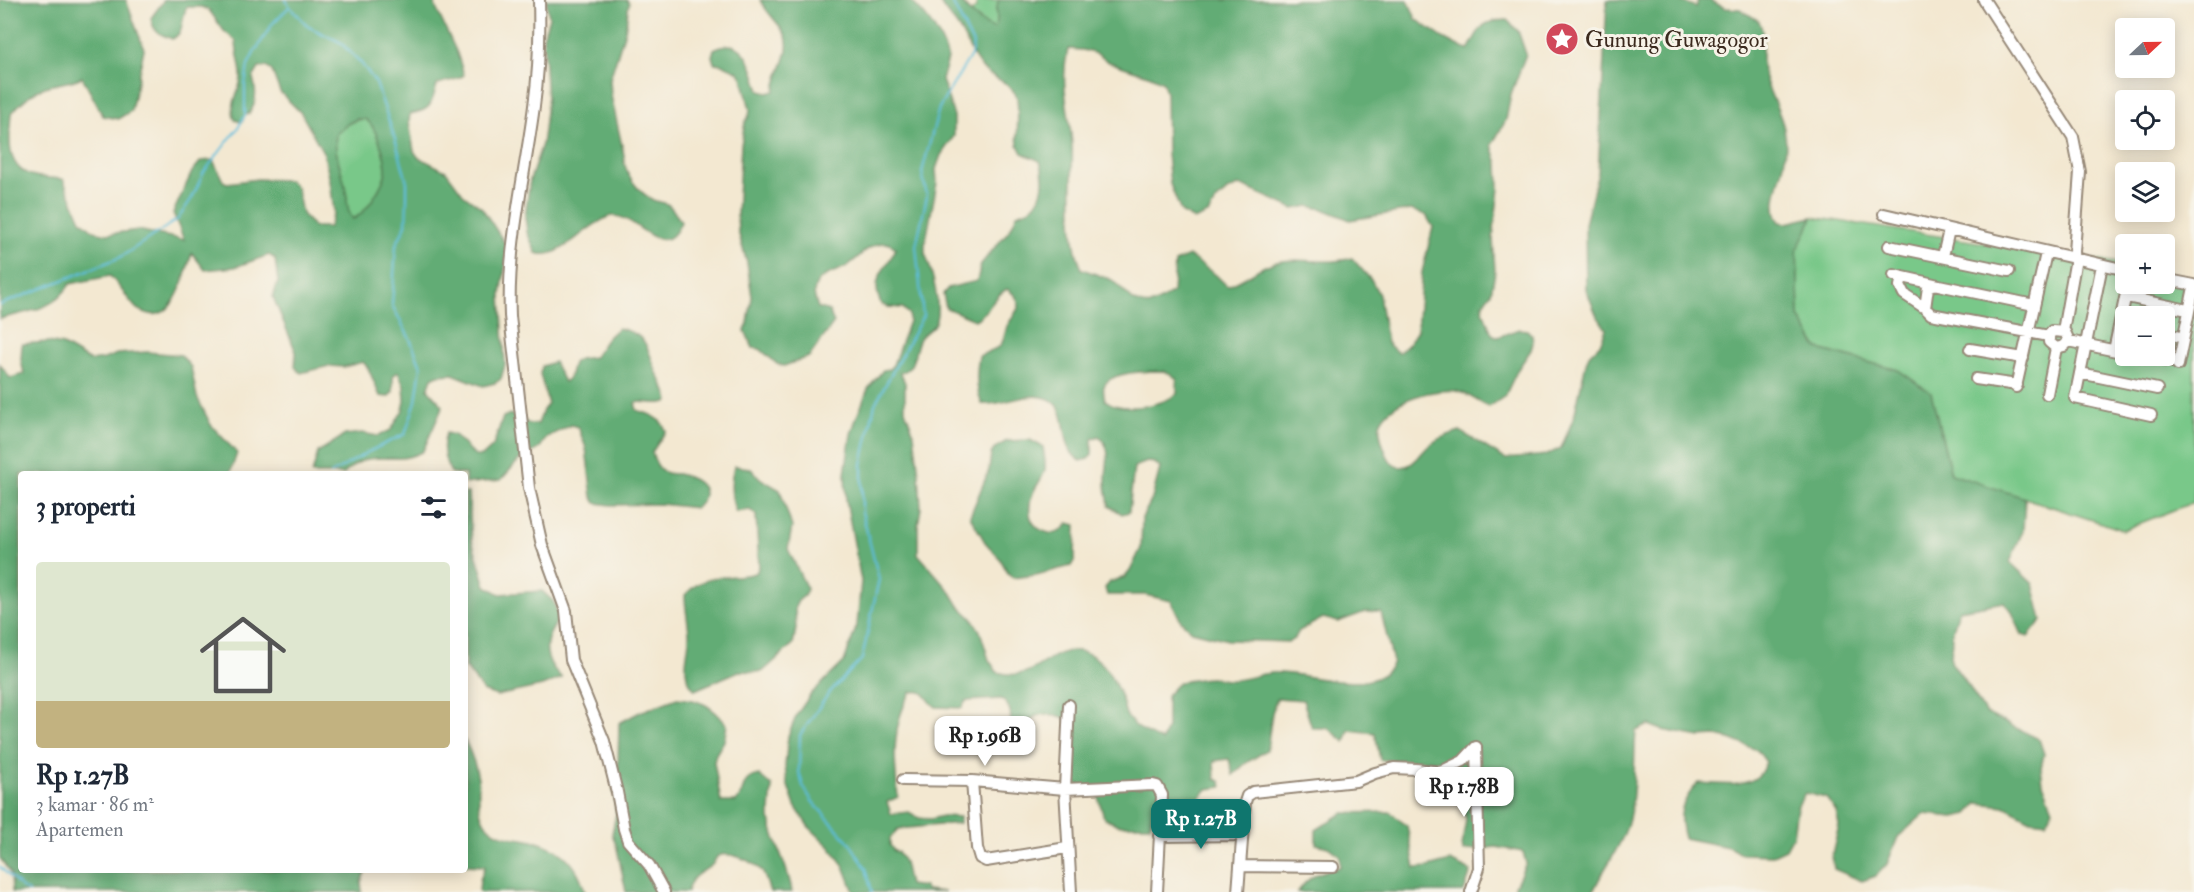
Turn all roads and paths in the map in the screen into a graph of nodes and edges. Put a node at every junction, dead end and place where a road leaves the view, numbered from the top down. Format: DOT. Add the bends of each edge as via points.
graph roads {
  1 [pos="539,0"];
  2 [pos="1984,0"];
  3 [pos="1884,214"];
  4 [pos="1949,230"];
  5 [pos="1889,246"];
  6 [pos="2046,253"];
  7 [pos="1943,256"];
  8 [pos="2075,260"];
  9 [pos="2102,265"];
  10 [pos="2115,268"];
  11 [pos="2009,271"];
  12 [pos="2175,282"];
  13 [pos="1934,284"];
  14 [pos="2194,286"];
  15 [pos="2127,297"];
  16 [pos="2034,305"];
  17 [pos="1925,308"];
  18 [pos="2183,309"];
  19 [pos="2063,331"];
  20 [pos="2028,332"];
  21 [pos="2049,336"];
  22 [pos="2175,336"];
  23 [pos="2180,337"];
  24 [pos="2069,341"];
  25 [pos="2086,345"];
  26 [pos="2056,348"];
  27 [pos="1970,349"];
  28 [pos="2115,351"];
  29 [pos="2023,358"];
  30 [pos="2175,364"];
  31 [pos="2080,373"];
  32 [pos="1976,379"];
  33 [pos="2157,389"];
  34 [pos="2047,394"];
  35 [pos="2151,415"];
  36 [pos="1069,705"];
  37 [pos="903,780"];
  38 [pos="972,781"];
  39 [pos="1065,789"];
  40 [pos="1242,835"];
  41 [pos="1159,836"];
  42 [pos="1067,848"];
  43 [pos="1240,866"];
  44 [pos="1333,867"];
  45 [pos="664,892"];
  46 [pos="1071,892"];
  47 [pos="1157,892"];
  48 [pos="1238,892"];
  49 [pos="1471,892"];
  1 -- 45 [label="street" via="536,89 514,226 509,290 529,488 544,553 566,611 571,660 604,741 628,841 649,865"];
  2 -- 8 [label="street" via="2073,137 2080,172"];
  3 -- 4 [label="street"];
  4 -- 6 [label="street"];
  4 -- 7 [label="street"];
  5 -- 7 [label="street"];
  6 -- 8 [label="street"];
  6 -- 16 [label="street"];
  7 -- 11 [label="street"];
  8 -- 9 [label="street"];
  8 -- 19 [label="street"];
  9 -- 10 [label="street"];
  9 -- 25 [label="street"];
  12 -- 14 [label="street"];
  13 -- 16 [label="street"];
  13 -- 17 [label="street" via="1928,287"];
  13 -- 17 [label="street" via="1898,276 1904,294"];
  14 -- 30 [label="street"];
  15 -- 18 [label="street"];
  16 -- 20 [label="street"];
  17 -- 20 [label="street" via="1931,314"];
  19 -- 21 [label="street" via="2052,331"];
  19 -- 24 [label="street"];
  20 -- 21 [label="street"];
  20 -- 29 [label="street"];
  21 -- 26 [label="street" via="2049,342"];
  22 -- 23 [label="street"];
  24 -- 25 [label="street"];
  24 -- 26 [label="street"];
  25 -- 28 [label="street"];
  25 -- 31 [label="street"];
  26 -- 34 [label="street"];
  27 -- 29 [label="street"];
  29 -- 32 [label="street" via="2016,386"];
  31 -- 33 [label="street"];
  31 -- 35 [label="street" via="2075,398"];
  36 -- 39 [label="street"];
  37 -- 38 [label="street"];
  38 -- 39 [label="street"];
  38 -- 42 [label="street" via="980,858 986,861"];
  39 -- 41 [label="street" via="1157,786 1162,795"];
  39 -- 42 [label="street"];
  40 -- 41 [label="street"];
  40 -- 43 [label="street"];
  40 -- 49 [label="street" via="1245,802 1253,792 1356,781 1394,768 1440,772 1463,761 1476,747 1479,868"];
  41 -- 47 [label="street"];
  42 -- 46 [label="street"];
  43 -- 44 [label="street"];
  43 -- 48 [label="street"];
}
